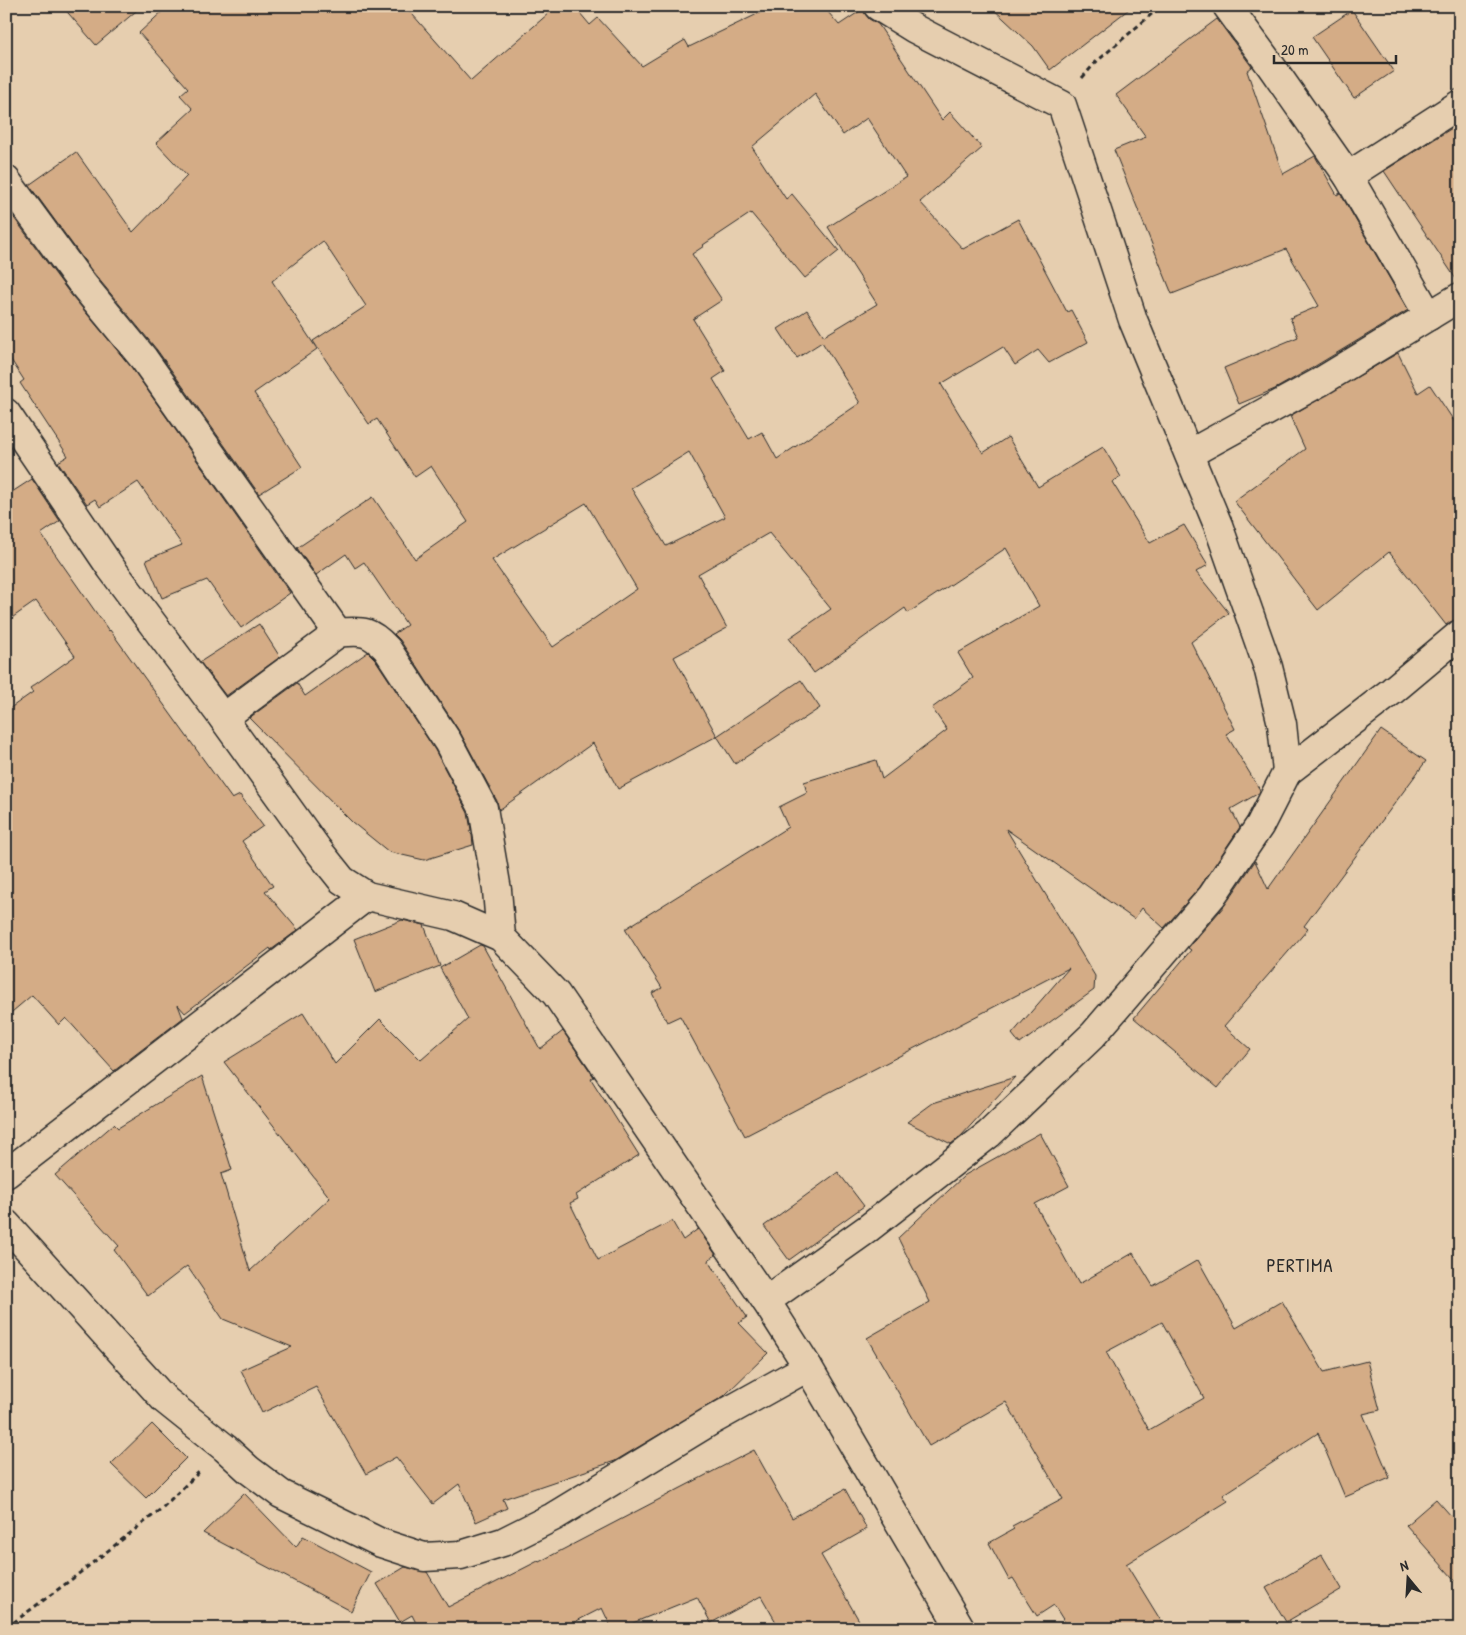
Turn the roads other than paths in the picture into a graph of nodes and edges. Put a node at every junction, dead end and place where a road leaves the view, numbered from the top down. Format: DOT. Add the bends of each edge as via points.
graph roads {
  1 [pos="878,6"];
  2 [pos="1227,6"];
  3 [pos="1460,104"];
  4 [pos="1348,176"];
  5 [pos="6,180"];
  6 [pos="1460,297"];
  7 [pos="1429,316"];
  8 [pos="6,413"];
  9 [pos="1189,454"];
  10 [pos="338,632"];
  11 [pos="1460,634"];
  12 [pos="223,718"];
  13 [pos="1287,772"];
  14 [pos="367,896"];
  15 [pos="501,937"];
  16 [pos="6,1174"];
  17 [pos="6,1224"];
  18 [pos="766,1301"];
  19 [pos="808,1367"];
  20 [pos="961,1629"];
  1 -- 9 [label="street" via="915,29 1062,105 1133,320"];
  2 -- 4 [label="street"];
  3 -- 4 [label="street"];
  4 -- 7 [label="street"];
  5 -- 10 [label="street" via="80,281 144,359"];
  6 -- 7 [label="street"];
  7 -- 9 [label="street" via="1320,382"];
  8 -- 12 [label="street" via="111,568"];
  9 -- 13 [label="street" via="1218,525 1268,667 1282,724"];
  10 -- 12 [label="street"];
  10 -- 15 [label="street" via="359,631 376,638 387,650 448,742 479,800 489,834"];
  11 -- 13 [label="street"];
  12 -- 14 [label="street" via="342,880"];
  13 -- 18 [label="street" via="1260,825 1212,896 1093,1035 989,1134 866,1230"];
  14 -- 15 [label="street" via="453,916"];
  14 -- 16 [label="street"];
  15 -- 18 [label="street" via="556,994"];
  17 -- 19 [label="street" via="165,1400 249,1470 281,1494 381,1543 424,1557 461,1554 503,1542 554,1517 709,1422"];
  18 -- 19 [label="street"];
  19 -- 20 [label="street"];
}
